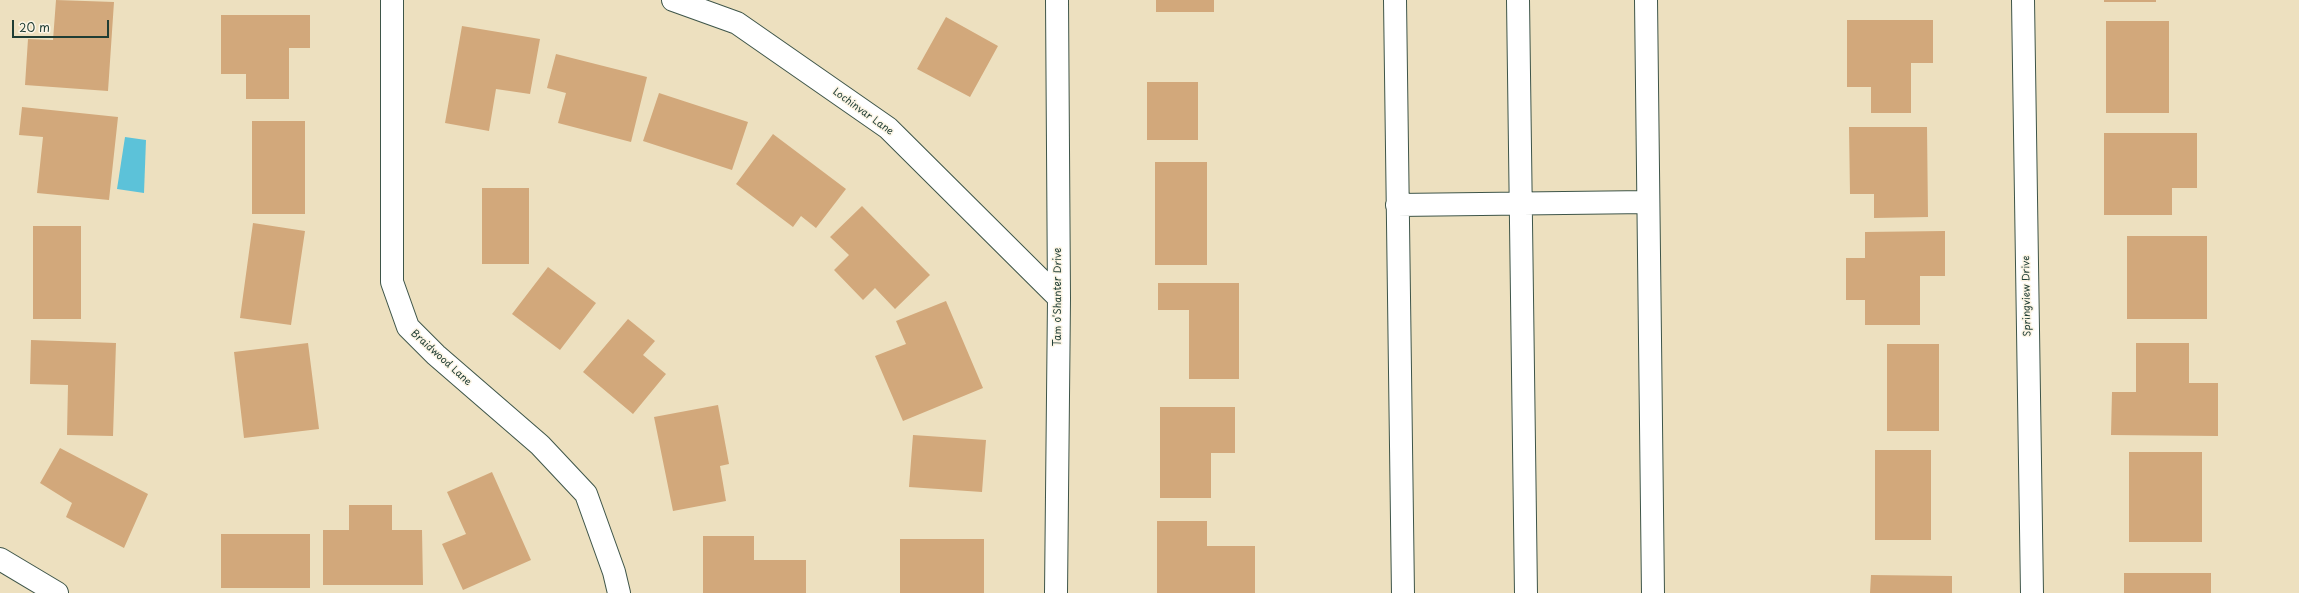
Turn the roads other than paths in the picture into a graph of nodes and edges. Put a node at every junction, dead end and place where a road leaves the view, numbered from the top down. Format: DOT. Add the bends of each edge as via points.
graph roads {
  1 [pos="392,0"];
  2 [pos="673,0"];
  3 [pos="1057,0"];
  4 [pos="1395,0"];
  5 [pos="1518,0"];
  6 [pos="1646,0"];
  7 [pos="2023,0"];
  8 [pos="1648,202"];
  9 [pos="1521,203"];
  10 [pos="1397,204"];
  11 [pos="1059,298"];
  12 [pos="0,559"];
  13 [pos="57,593"];
  14 [pos="619,593"];
  15 [pos="1056,593"];
  16 [pos="1403,593"];
  17 [pos="1526,593"];
  18 [pos="1653,593"];
  19 [pos="2032,593"];
  1 -- 14 [label="street, Braidwood Lane" via="392,282 408,327 436,355 540,445 586,494"];
  2 -- 11 [label="street, Lochinvar Lane" via="737,23 888,128"];
  3 -- 11 [label="street, Tam o'Shanter Drive"];
  4 -- 10 [label="street"];
  5 -- 9 [label="street"];
  6 -- 8 [label="street"];
  7 -- 19 [label="street, Springview Drive"];
  8 -- 9 [label="street"];
  8 -- 18 [label="street"];
  9 -- 10 [label="street"];
  9 -- 17 [label="street"];
  10 -- 16 [label="street"];
  11 -- 15 [label="street, Tam o'Shanter Drive"];
  12 -- 13 [label="street"];
}
